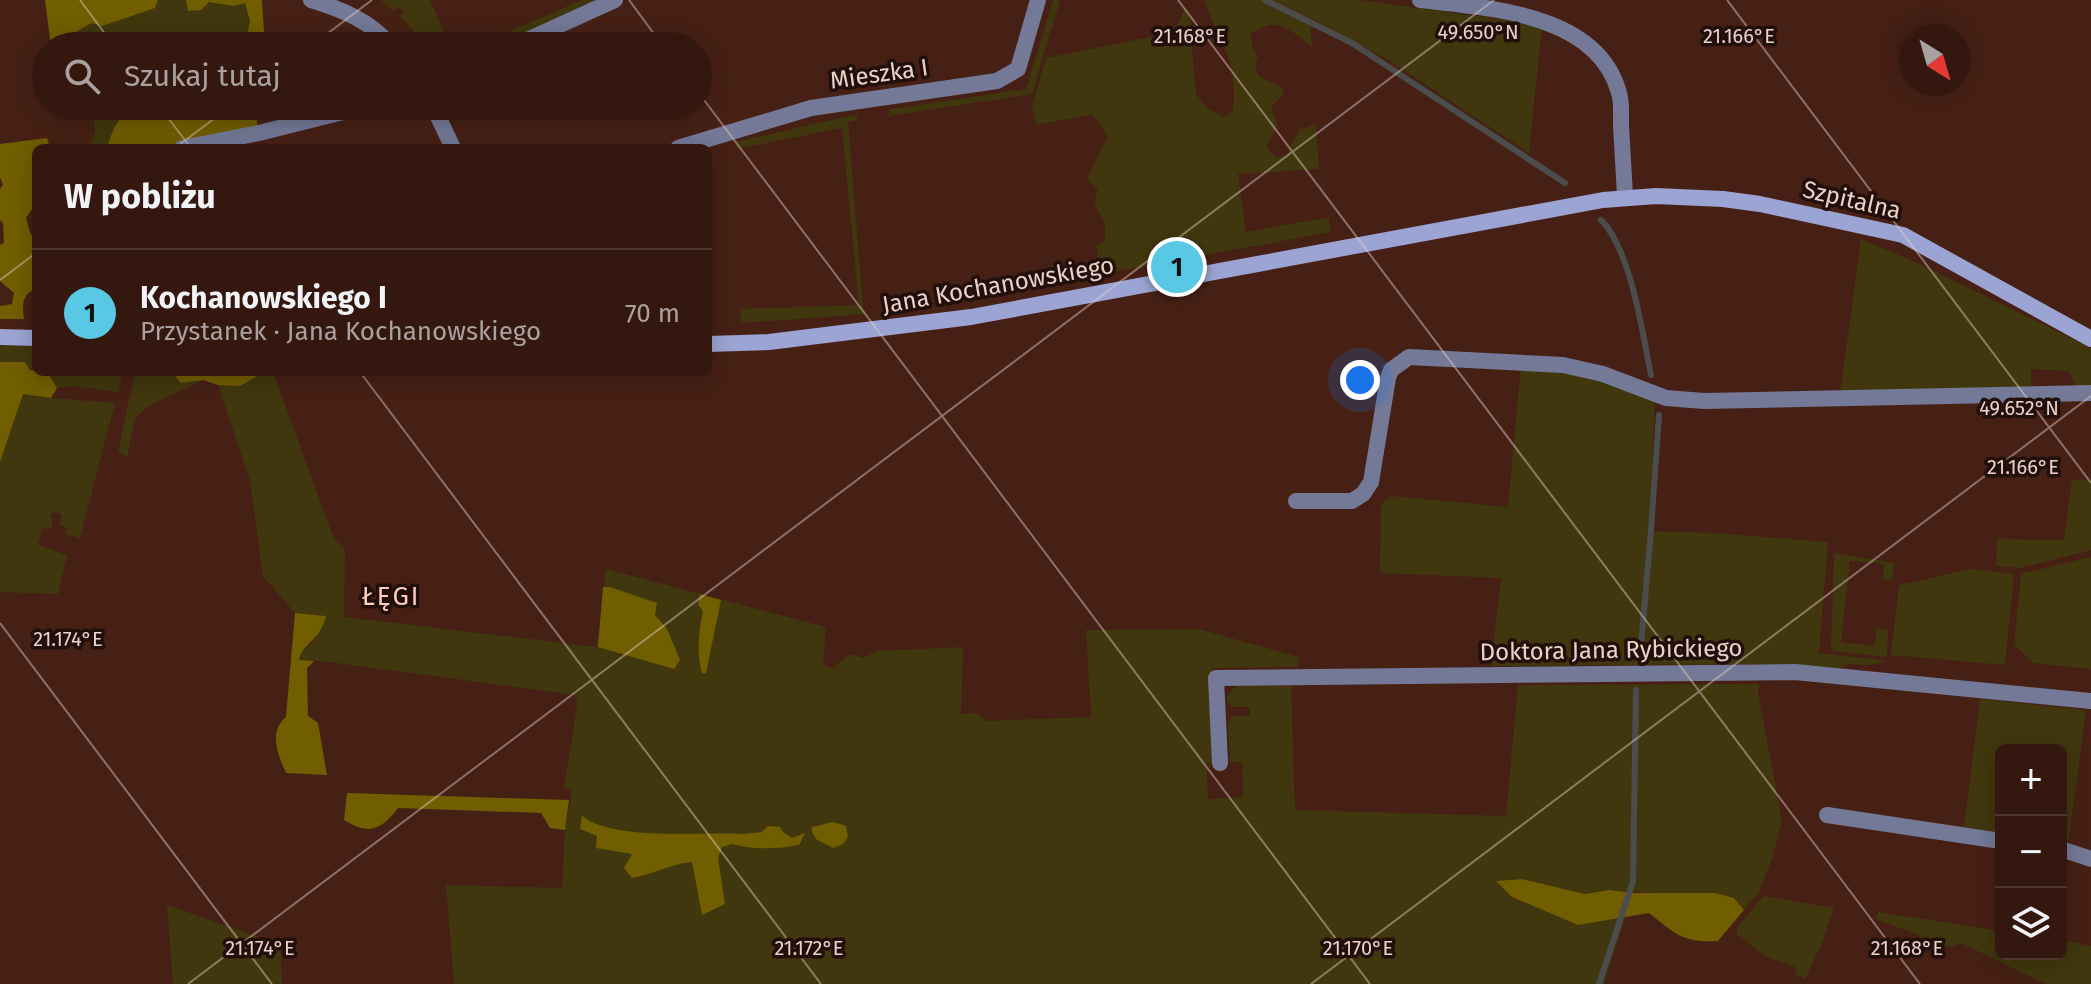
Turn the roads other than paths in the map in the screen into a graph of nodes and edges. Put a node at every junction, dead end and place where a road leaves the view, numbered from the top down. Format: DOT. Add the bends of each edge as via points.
graph roads {
  1 [pos="311,0"];
  2 [pos="615,0"];
  3 [pos="1038,0"];
  4 [pos="1420,0"];
  5 [pos="380,32"];
  6 [pos="545,32"];
  7 [pos="315,120"];
  8 [pos="440,120"];
  9 [pos="202,144"];
  10 [pos="451,144"];
  11 [pos="691,144"];
  12 [pos="1625,197"];
  13 [pos="0,337"];
  14 [pos="32,338"];
  15 [pos="2091,339"];
  16 [pos="712,344"];
  17 [pos="2091,393"];
  18 [pos="1296,501"];
  19 [pos="2091,701"];
  20 [pos="1220,763"];
  21 [pos="1827,815"];
  22 [pos="1995,840"];
  23 [pos="2067,851"];
  24 [pos="2091,859"];
  1 -- 5 [label="street" via="339,8"];
  2 -- 6 [label="street"];
  3 -- 11 [label="street, Mieszka I" via="1018,69 997,81 811,108"];
  4 -- 12 [label="street" via="1529,17 1564,29 1592,47 1608,66 1620,94"];
  7 -- 9 [label="street"];
  8 -- 10 [label="street"];
  12 -- 15 [label="street, Szpitalna" via="1760,204 1903,235"];
  12 -- 16 [label="street, Jana Kochanowskiego" via="971,317 769,342"];
  13 -- 14 [label="street"];
  17 -- 18 [label="street" via="1698,400 1666,398 1563,365 1409,357 1388,378 1371,482 1363,494 1352,501"];
  19 -- 20 [label="street, Doktora Jana Rybickiego" via="1795,672 1216,678"];
  21 -- 22 [label="street"];
  23 -- 24 [label="street"];
}
